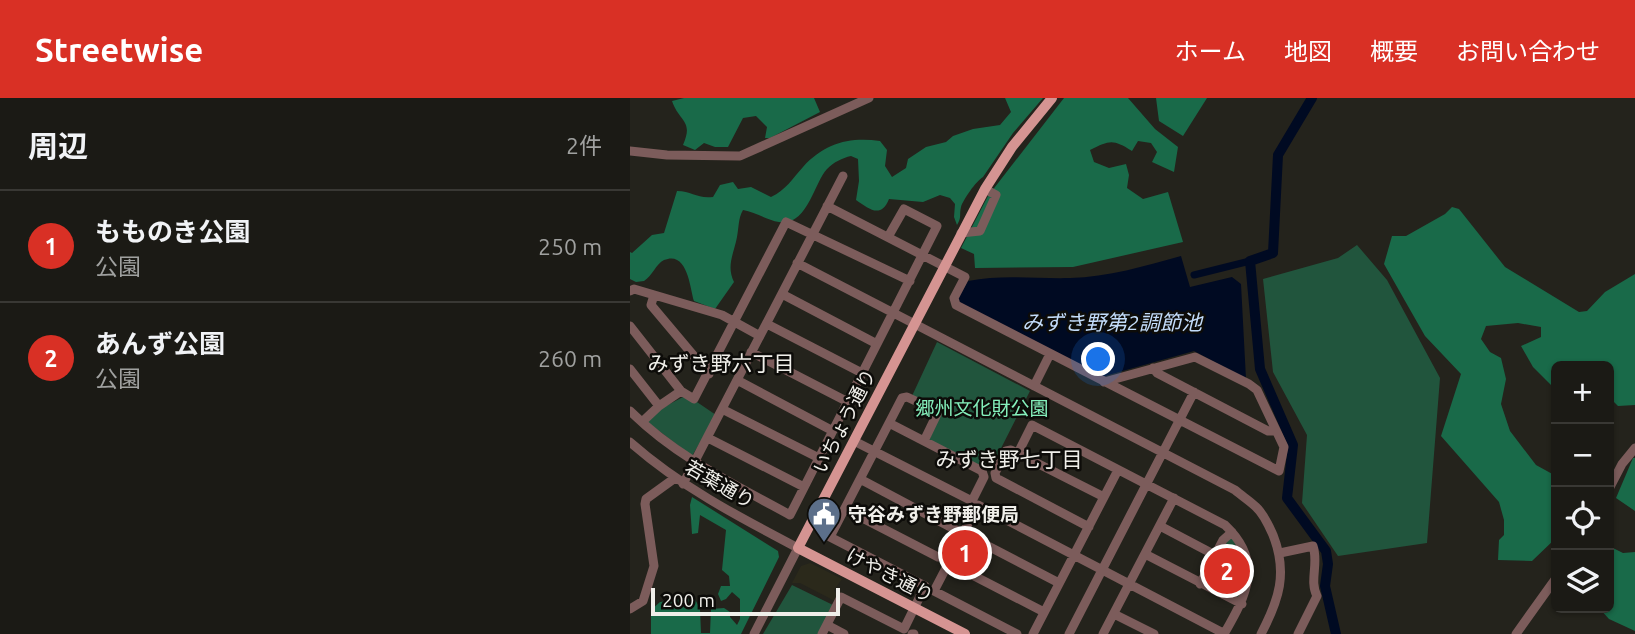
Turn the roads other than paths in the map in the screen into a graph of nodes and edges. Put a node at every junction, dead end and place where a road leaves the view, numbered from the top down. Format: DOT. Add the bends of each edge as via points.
graph roads {
  1 [pos="869,98"];
  2 [pos="1052,98"];
  3 [pos="630,151"];
  4 [pos="843,176"];
  5 [pos="827,206"];
  6 [pos="812,235"];
  7 [pos="888,237"];
  8 [pos="923,256"];
  9 [pos="797,263"];
  10 [pos="944,267"];
  11 [pos="910,281"];
  12 [pos="630,291"];
  13 [pos="782,294"];
  14 [pos="654,295"];
  15 [pos="894,313"];
  16 [pos="735,322"];
  17 [pos="767,324"];
  18 [pos="915,324"];
  19 [pos="630,326"];
  20 [pos="761,336"];
  21 [pos="877,344"];
  22 [pos="751,352"];
  23 [pos="1050,354"];
  24 [pos="1153,368"];
  25 [pos="630,369"];
  26 [pos="862,373"];
  27 [pos="709,374"];
  28 [pos="737,380"];
  29 [pos="1104,382"];
  30 [pos="1034,386"];
  31 [pos="681,391"];
  32 [pos="1194,392"];
  33 [pos="848,402"];
  34 [pos="659,406"];
  35 [pos="722,409"];
  36 [pos="630,411"];
  37 [pos="1179,421"];
  38 [pos="642,422"];
  39 [pos="889,423"];
  40 [pos="833,431"];
  41 [pos="1276,432"];
  42 [pos="708,438"];
  43 [pos="854,440"];
  44 [pos="924,441"];
  45 [pos="630,443"];
  46 [pos="1635,448"];
  47 [pos="874,452"];
  48 [pos="1018,453"];
  49 [pos="1161,453"];
  50 [pos="819,458"];
  51 [pos="694,463"];
  52 [pos="1118,470"];
  53 [pos="860,479"];
  54 [pos="679,481"];
  55 [pos="1146,483"];
  56 [pos="804,487"];
  57 [pos="1610,487"];
  58 [pos="1104,498"];
  59 [pos="1174,498"];
  60 [pos="845,509"];
  61 [pos="1160,526"];
  62 [pos="1089,527"];
  63 [pos="1232,532"];
  64 [pos="798,548"];
  65 [pos="1280,553"];
  66 [pos="1145,554"];
  67 [pos="1074,555"];
  68 [pos="1215,555"];
  69 [pos="1102,569"];
  70 [pos="1059,583"];
  71 [pos="1130,584"];
  72 [pos="1200,584"];
  73 [pos="1551,585"];
  74 [pos="1242,604"];
  75 [pos="915,608"];
  76 [pos="630,609"];
  77 [pos="1044,612"];
  78 [pos="1114,614"];
  79 [pos="824,629"];
  80 [pos="754,634"];
  81 [pos="844,634"];
  82 [pos="965,634"];
  83 [pos="1017,634"];
  84 [pos="1033,634"];
  85 [pos="1069,634"];
  86 [pos="1103,634"];
  87 [pos="1154,634"];
  88 [pos="1225,634"];
  89 [pos="1261,634"];
  90 [pos="1298,634"];
  91 [pos="1517,634"];
  1 -- 3 [label="street" via="740,156"];
  2 -- 10 [label="main road, いちょう通り" via="985,189"];
  4 -- 5 [label="street"];
  5 -- 6 [label="street"];
  5 -- 7 [label="street"];
  6 -- 9 [label="street"];
  6 -- 11 [label="street"];
  6 -- 16 [label="street" via="786,222"];
  7 -- 8 [label="street"];
  7 -- 8 [label="street" via="904,209 937,226"];
  8 -- 10 [label="street"];
  8 -- 11 [label="street"];
  9 -- 13 [label="street"];
  9 -- 15 [label="street"];
  10 -- 18 [label="main road, いちょう通り"];
  10 -- 23 [label="street" via="965,277 954,298 956,305"];
  11 -- 15 [label="street"];
  12 -- 14 [label="street"];
  13 -- 17 [label="street"];
  13 -- 21 [label="street"];
  14 -- 16 [label="street"];
  14 -- 27 [label="street" via="651,305"];
  15 -- 18 [label="street"];
  15 -- 21 [label="street"];
  16 -- 20 [label="street"];
  16 -- 27 [label="street"];
  17 -- 20 [label="street"];
  17 -- 26 [label="street"];
  18 -- 30 [label="street"];
  18 -- 43 [label="main road, いちょう通り"];
  19 -- 31 [label="street"];
  20 -- 22 [label="street"];
  21 -- 26 [label="street"];
  22 -- 28 [label="street"];
  22 -- 33 [label="street"];
  23 -- 29 [label="street"];
  23 -- 30 [label="street"];
  24 -- 29 [label="street"];
  24 -- 32 [label="street"];
  24 -- 41 [label="street" via="1195,357 1249,384 1257,390"];
  25 -- 34 [label="street"];
  26 -- 33 [label="street"];
  27 -- 31 [label="street" via="694,399"];
  28 -- 35 [label="street"];
  28 -- 40 [label="street"];
  29 -- 37 [label="street"];
  30 -- 49 [label="street"];
  31 -- 34 [label="street"];
  32 -- 37 [label="street"];
  32 -- 41 [label="street"];
  33 -- 40 [label="street"];
  34 -- 38 [label="street"];
  35 -- 42 [label="street"];
  35 -- 50 [label="street"];
  36 -- 38 [label="street"];
  37 -- 41 [label="street" via="1279,471 1284,447"];
  37 -- 49 [label="street"];
  38 -- 51 [label="street"];
  39 -- 44 [label="street"];
  39 -- 44 [label="street" via="902,398 926,405 937,414"];
  39 -- 47 [label="street"];
  40 -- 50 [label="street"];
  42 -- 51 [label="street"];
  42 -- 56 [label="street"];
  43 -- 47 [label="street"];
  43 -- 64 [label="main road, いちょう通り"];
  44 -- 47 [label="street" via="984,473 972,501"];
  45 -- 54 [label="street, 若葉通り"];
  46 -- 57 [label="street"];
  47 -- 53 [label="street"];
  48 -- 52 [label="street" via="1032,425"];
  48 -- 58 [label="street"];
  48 -- 62 [label="street" via="1006,451 996,478"];
  49 -- 55 [label="street"];
  49 -- 65 [label="street" via="1235,490 1258,509"];
  50 -- 56 [label="street"];
  51 -- 54 [label="street"];
  51 -- 56 [label="street" via="790,514"];
  52 -- 55 [label="street"];
  52 -- 58 [label="street"];
  53 -- 60 [label="street"];
  53 -- 60 [label="street" via="956,530 943,556 938,557"];
  54 -- 64 [label="street, 若葉通り"];
  54 -- 76 [label="street" via="646,499 654,566 643,601"];
  55 -- 59 [label="street"];
  55 -- 69 [label="street"];
  58 -- 62 [label="street"];
  59 -- 61 [label="street"];
  59 -- 63 [label="street"];
  60 -- 75 [label="street" via="830,537 925,586"];
  61 -- 66 [label="street"];
  61 -- 68 [label="street"];
  62 -- 67 [label="street"];
  63 -- 68 [label="street"];
  63 -- 74 [label="street" via="1248,566"];
  64 -- 75 [label="main road, けやき通り"];
  64 -- 80 [label="street, いちょう通り"];
  65 -- 89 [label="street" via="1276,600"];
  65 -- 90 [label="street" via="1313,546 1317,556 1317,596"];
  66 -- 71 [label="street"];
  66 -- 72 [label="street"];
  67 -- 69 [label="street"];
  67 -- 70 [label="street"];
  67 -- 70 [label="street" via="978,505 963,533"];
  68 -- 72 [label="street"];
  69 -- 71 [label="street"];
  69 -- 85 [label="street"];
  70 -- 77 [label="street"];
  71 -- 78 [label="street"];
  71 -- 88 [label="street"];
  72 -- 74 [label="street"];
  73 -- 91 [label="street"];
  74 -- 88 [label="street"];
  75 -- 79 [label="street" via="904,629 841,597"];
  75 -- 82 [label="main road, けやき通り"];
  77 -- 83 [label="street" via="947,566 934,591"];
  77 -- 84 [label="street"];
  78 -- 86 [label="street"];
  78 -- 87 [label="street"];
  79 -- 81 [label="street"];
}
